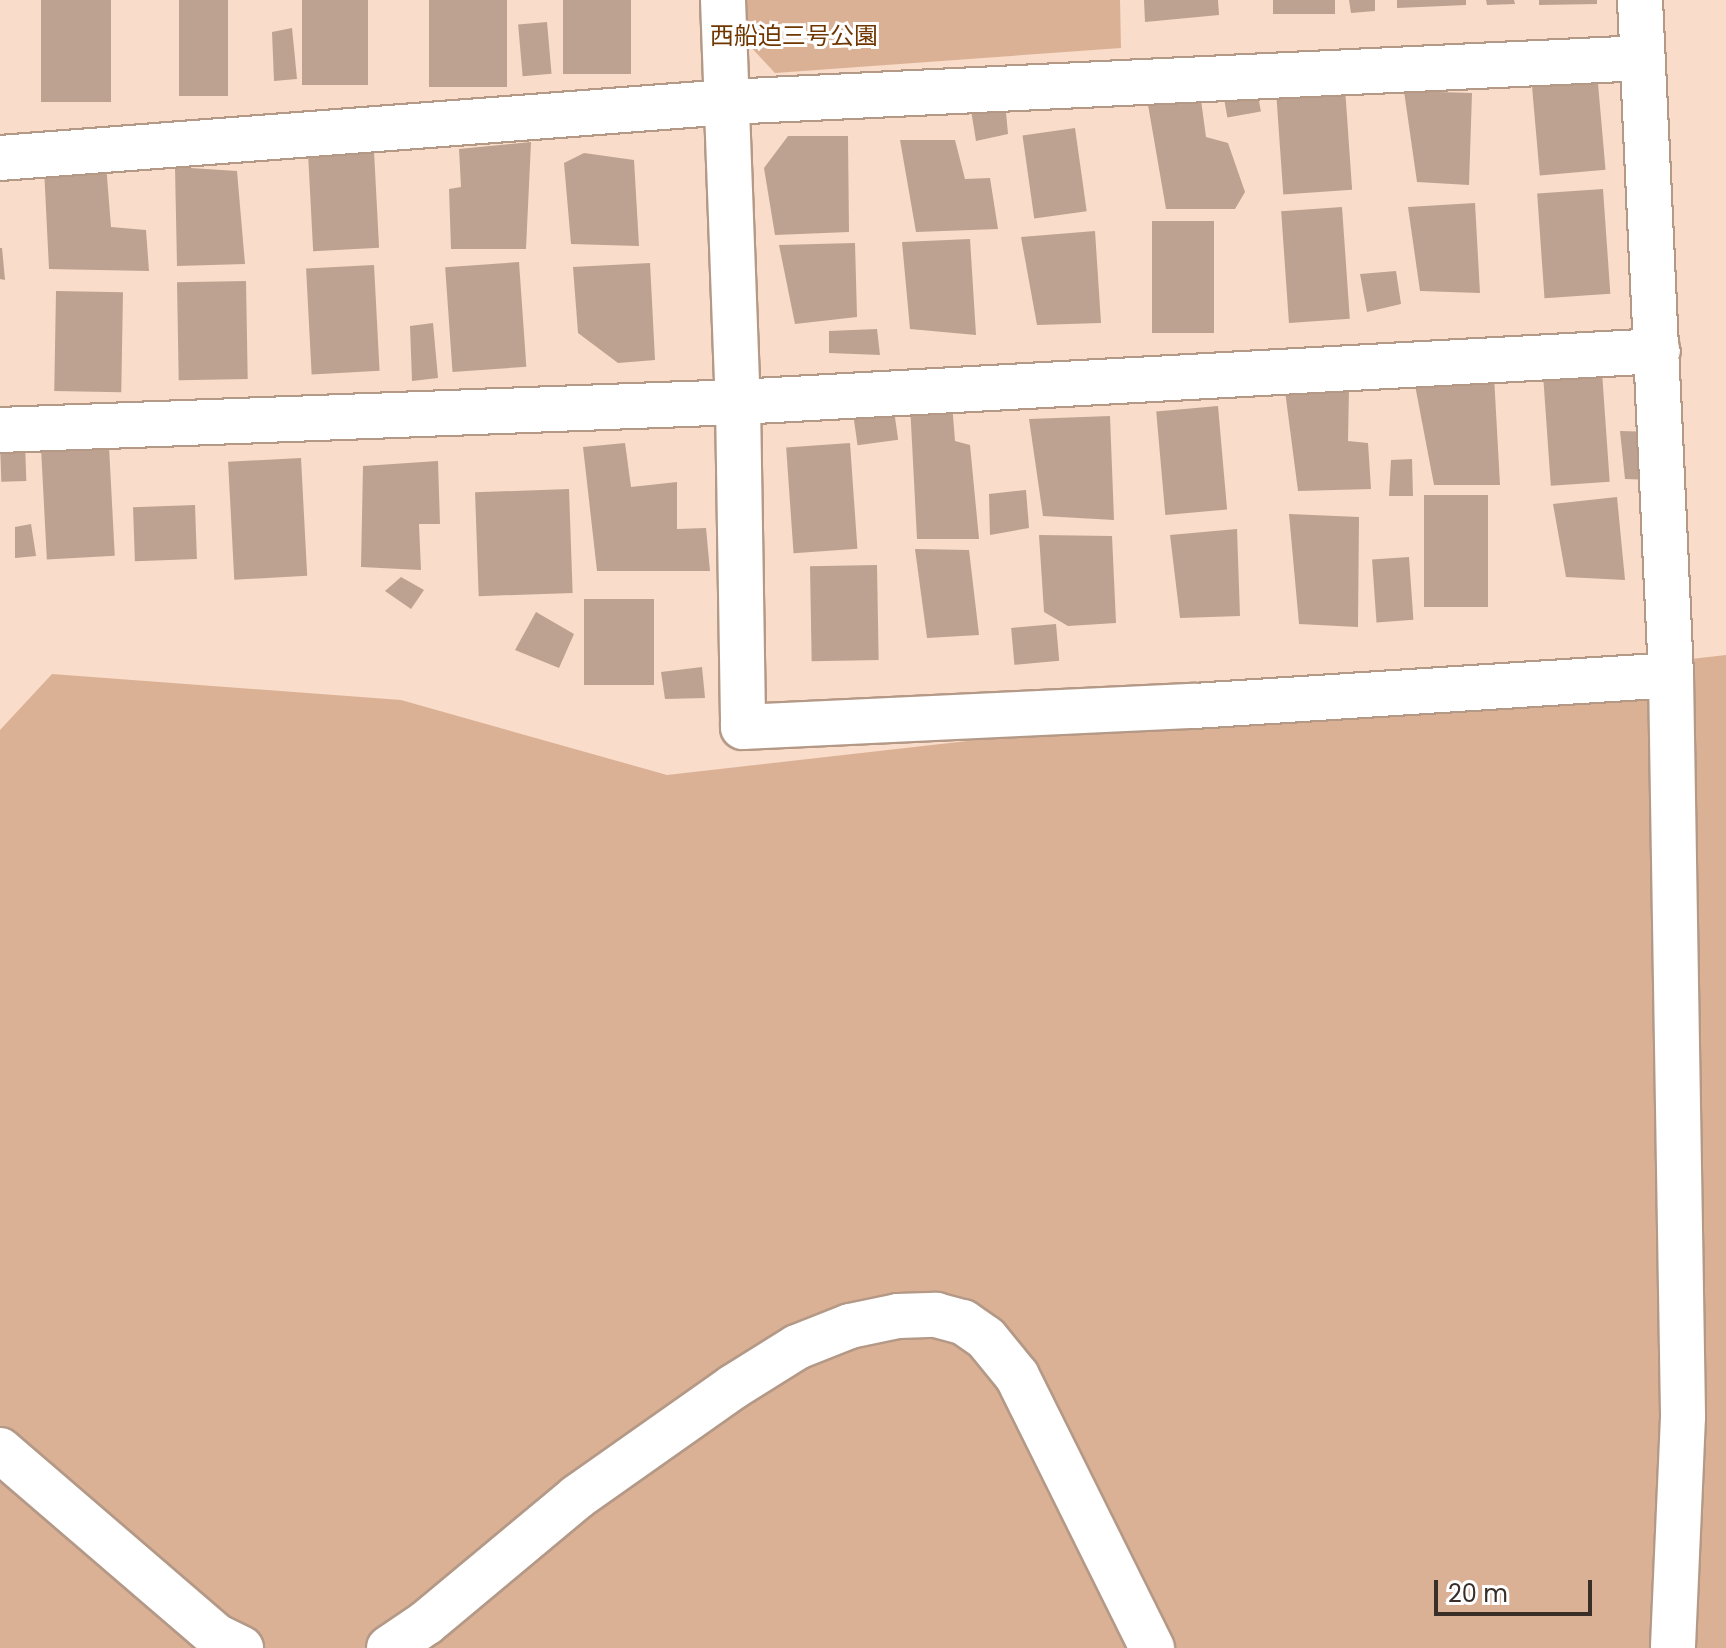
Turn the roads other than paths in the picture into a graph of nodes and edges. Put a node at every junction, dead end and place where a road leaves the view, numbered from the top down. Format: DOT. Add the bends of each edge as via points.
graph roads {
  1 [pos="723,0"];
  2 [pos="1640,0"];
  3 [pos="1642,58"];
  4 [pos="727,102"];
  5 [pos="0,158"];
  6 [pos="1658,351"];
  7 [pos="738,402"];
  8 [pos="0,430"];
  9 [pos="1671,675"];
  10 [pos="0,1450"];
  11 [pos="241,1648"];
  12 [pos="389,1648"];
  13 [pos="1152,1648"];
  14 [pos="1673,1648"];
  1 -- 4 [label="street"];
  2 -- 3 [label="street"];
  3 -- 4 [label="street"];
  3 -- 6 [label="street"];
  4 -- 5 [label="street"];
  4 -- 7 [label="street"];
  6 -- 7 [label="street"];
  6 -- 9 [label="street"];
  7 -- 8 [label="street"];
  7 -- 9 [label="street" via="743,727 1194,706"];
  9 -- 14 [label="street" via="1683,1417"];
  10 -- 11 [label="street" via="216,1636"];
  12 -- 13 [label="street" via="577,1497 797,1347 850,1326 936,1315 963,1322 986,1338 1017,1376"];
}
